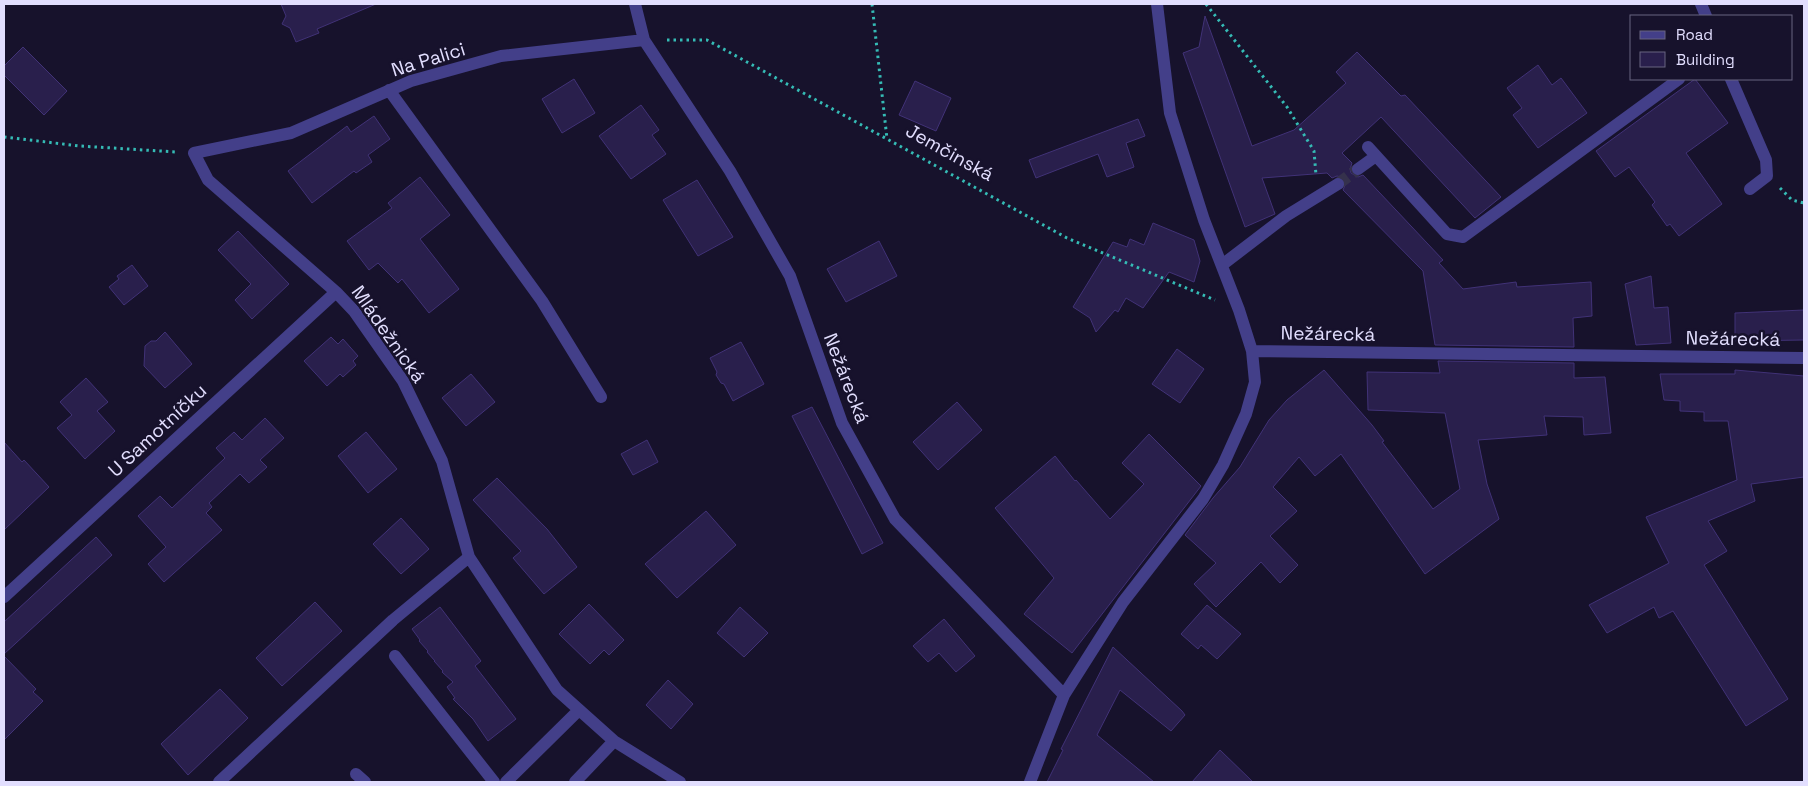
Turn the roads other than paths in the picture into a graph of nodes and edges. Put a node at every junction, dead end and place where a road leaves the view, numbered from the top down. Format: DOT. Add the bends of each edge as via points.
graph roads {
  1 [pos="635,4"];
  2 [pos="1156,4"];
  3 [pos="644,40"];
  4 [pos="1678,80"];
  5 [pos="1731,80"];
  6 [pos="389,90"];
  7 [pos="194,153"];
  8 [pos="1358,169"];
  9 [pos="1338,184"];
  10 [pos="1750,189"];
  11 [pos="1222,265"];
  12 [pos="336,292"];
  13 [pos="1252,351"];
  14 [pos="1804,358"];
  15 [pos="601,397"];
  16 [pos="469,557"];
  17 [pos="4,596"];
  18 [pos="395,656"];
  19 [pos="1064,695"];
  20 [pos="579,710"];
  21 [pos="614,741"];
  22 [pos="219,782"];
  23 [pos="494,782"];
  24 [pos="506,782"];
  25 [pos="575,782"];
  26 [pos="680,782"];
  27 [pos="1030,782"];
  1 -- 3 [label="street"];
  2 -- 11 [label="street" via="1170,114"];
  3 -- 6 [label="street, Na Palici" via="501,56 411,80"];
  3 -- 19 [label="street, Nežárecká" via="730,171 790,276 842,423 895,519"];
  4 -- 8 [label="street" via="1463,237 1447,234 1372,152"];
  5 -- 10 [label="street" via="1766,160 1767,176"];
  6 -- 7 [label="street, Na Palici" via="291,133"];
  6 -- 15 [label="street" via="542,301"];
  7 -- 12 [label="street, Mládežnická" via="208,180"];
  9 -- 11 [label="street" via="1286,216"];
  11 -- 13 [label="street"];
  12 -- 16 [label="street, Mládežnická" via="354,311 403,381 442,461"];
  12 -- 17 [label="street, U Samotníčku"];
  13 -- 14 [label="street, Nežárecká"];
  13 -- 19 [label="street" via="1255,382 1246,414 1224,465 1123,602"];
  16 -- 20 [label="street, Mládežnická" via="556,690"];
  16 -- 22 [label="street" via="392,620"];
  18 -- 23 [label="street"];
  19 -- 27 [label="street"];
  20 -- 21 [label="street, Mládežnická"];
  20 -- 24 [label="street"];
  21 -- 25 [label="street"];
  21 -- 26 [label="street, Mládežnická"];
}
